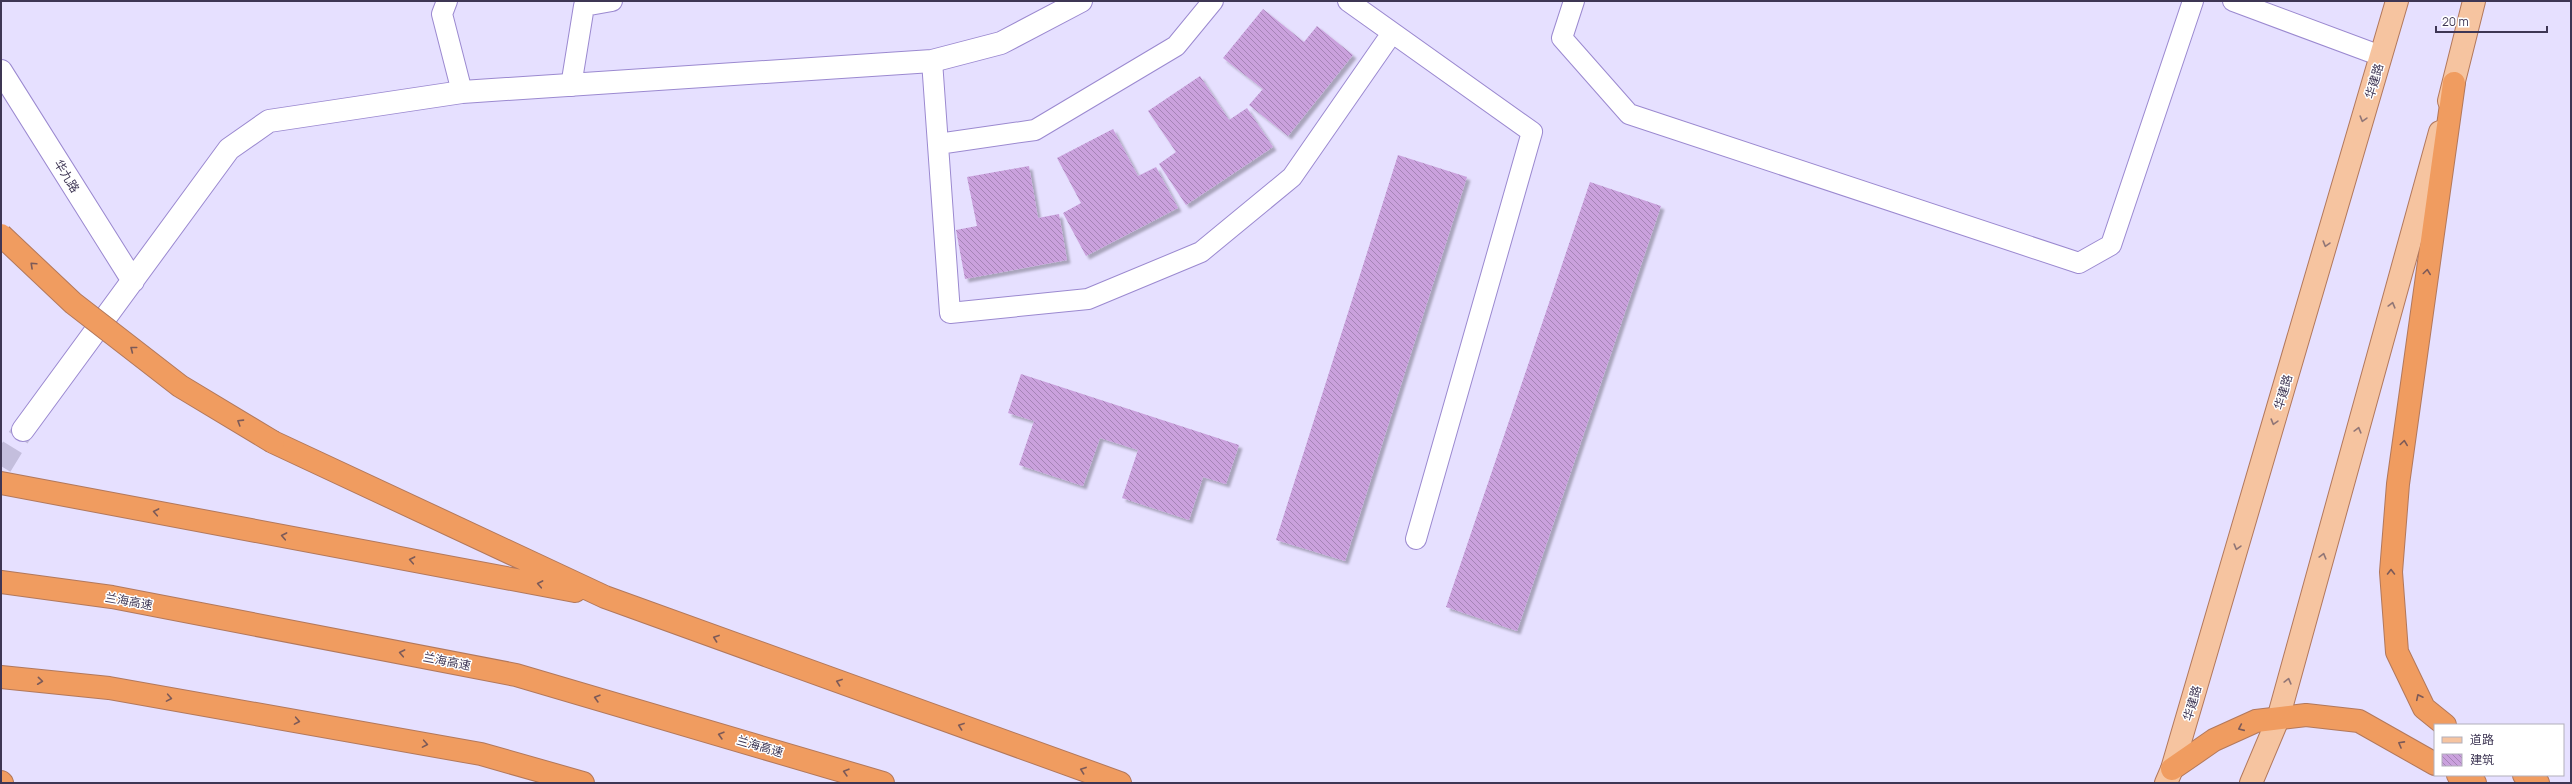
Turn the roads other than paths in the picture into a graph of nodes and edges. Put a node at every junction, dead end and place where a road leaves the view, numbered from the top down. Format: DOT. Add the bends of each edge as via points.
graph roads {
  1 [pos="447,1"];
  2 [pos="612,1"];
  3 [pos="1081,1"];
  4 [pos="1213,1"];
  5 [pos="1348,1"];
  6 [pos="1574,1"];
  7 [pos="2194,1"];
  8 [pos="2233,1"];
  9 [pos="2397,1"];
  10 [pos="2474,1"];
  11 [pos="1392,33"];
  12 [pos="2381,56"];
  13 [pos="932,61"];
  14 [pos="1,71"];
  15 [pos="2454,83"];
  16 [pos="571,86"];
  17 [pos="462,92"];
  18 [pos="938,144"];
  19 [pos="1,235"];
  20 [pos="133,281"];
  21 [pos="23,430"];
  22 [pos="1,483"];
  23 [pos="1416,539"];
  24 [pos="1,582"];
  25 [pos="605,597"];
  26 [pos="1,677"];
  27 [pos="2278,719"];
  28 [pos="2444,724"];
  29 [pos="2434,763"];
  30 [pos="2169,776"];
  31 [pos="2460,776"];
  32 [pos="2526,776"];
  33 [pos="582,783"];
  34 [pos="884,783"];
  35 [pos="1120,783"];
  36 [pos="2251,783"];
  37 [pos="2475,783"];
  38 [pos="2538,783"];
  1 -- 17 [label="lane" via="442,14"];
  2 -- 16 [label="lane" via="584,6"];
  3 -- 13 [label="street" via="1001,43"];
  4 -- 18 [label="lane" via="1176,46 1035,130"];
  5 -- 11 [label="lane"];
  6 -- 7 [label="lane" via="1562,38 1629,114 2079,263 2111,245"];
  8 -- 12 [label="lane"];
  9 -- 12 [label="main road, 华建路"];
  10 -- 15 [label="main road"];
  11 -- 18 [label="lane" via="1292,177 1201,252 1088,299 950,313"];
  11 -- 23 [label="lane" via="1532,132"];
  12 -- 30 [label="main road, 华建路, one-way"];
  13 -- 16 [label="street"];
  13 -- 18 [label="lane"];
  14 -- 20 [label="street, 华九路"];
  27 -- 15 [label="main road, one-way"];
  28 -- 15 [label="highway, one-way" via="2424,708 2397,652 2391,572 2398,484"];
  16 -- 17 [label="street"];
  17 -- 20 [label="street" via="270,121 229,150"];
  25 -- 19 [label="highway, one-way, bridge" via="273,442 180,386 73,303"];
  20 -- 21 [label="street"];
  25 -- 22 [label="highway, one-way"];
  34 -- 24 [label="highway, 兰海高速, one-way" via="516,674 112,597"];
  35 -- 25 [label="highway, one-way"];
  26 -- 33 [label="highway, one-way" via="109,688 473,753"];
  29 -- 27 [label="highway, one-way" via="2359,721 2306,715"];
  27 -- 30 [label="highway, one-way" via="2256,722 2214,740"];
  27 -- 36 [label="main road"];
  31 -- 37 [label="highway"];
  32 -- 38 [label="highway"];
}
